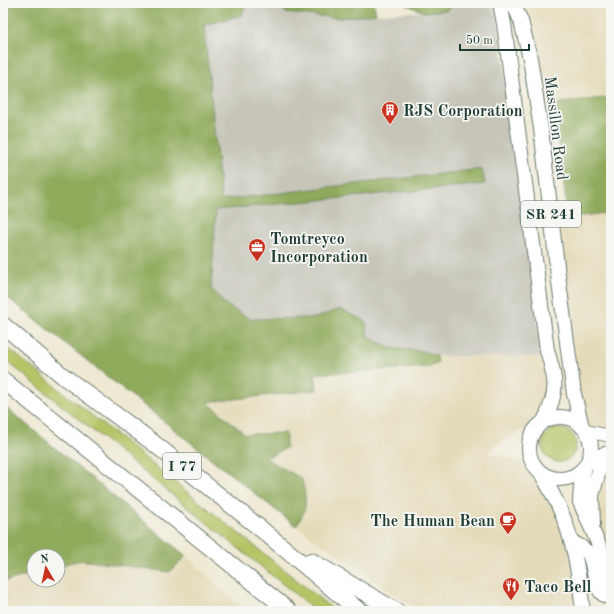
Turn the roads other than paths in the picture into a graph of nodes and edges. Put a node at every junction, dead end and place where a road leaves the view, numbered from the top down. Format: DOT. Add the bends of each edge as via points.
graph roads {
  1 [pos="500,3"];
  2 [pos="513,3"];
  3 [pos="3,325"];
  4 [pos="3,380"];
  5 [pos="544,421"];
  6 [pos="584,429"];
  7 [pos="611,436"];
  8 [pos="607,452"];
  9 [pos="587,462"];
  10 [pos="541,473"];
  11 [pos="261,529"];
  12 [pos="595,535"];
  13 [pos="571,540"];
  14 [pos="262,590"];
  15 [pos="611,594"];
  16 [pos="611,598"];
  17 [pos="279,611"];
  18 [pos="288,611"];
  19 [pos="359,611"];
  20 [pos="396,611"];
  21 [pos="583,611"];
  1 -- 5 [label="main road" via="547,350 555,378 551,408"];
  2 -- 6 [label="main road, Massillon Road / SR 241" via="521,21 530,58 574,394"];
  3 -- 11 [label="highway, I 77" via="63,376 151,441"];
  4 -- 14 [label="highway, I 77"];
  5 -- 6 [label="main road" via="564,418 574,421"];
  5 -- 10 [label="main road" via="531,436 529,445 529,455"];
  6 -- 7 [label="street"];
  6 -- 9 [label="main road" via="591,446"];
  8 -- 9 [label="street"];
  8 -- 12 [label="main road" via="592,495"];
  9 -- 10 [label="main road" via="578,473 569,478 558,479"];
  9 -- 12 [label="main road" via="580,502"];
  10 -- 13 [label="main road" via="556,498"];
  11 -- 19 [label="highway, I 77"];
  11 -- 20 [label="highway"];
  12 -- 15 [label="main road" via="607,569"];
  13 -- 16 [label="main road" via="589,553 601,593"];
  13 -- 21 [label="main road"];
  14 -- 17 [label="highway"];
  14 -- 18 [label="highway, I 77"];
}
